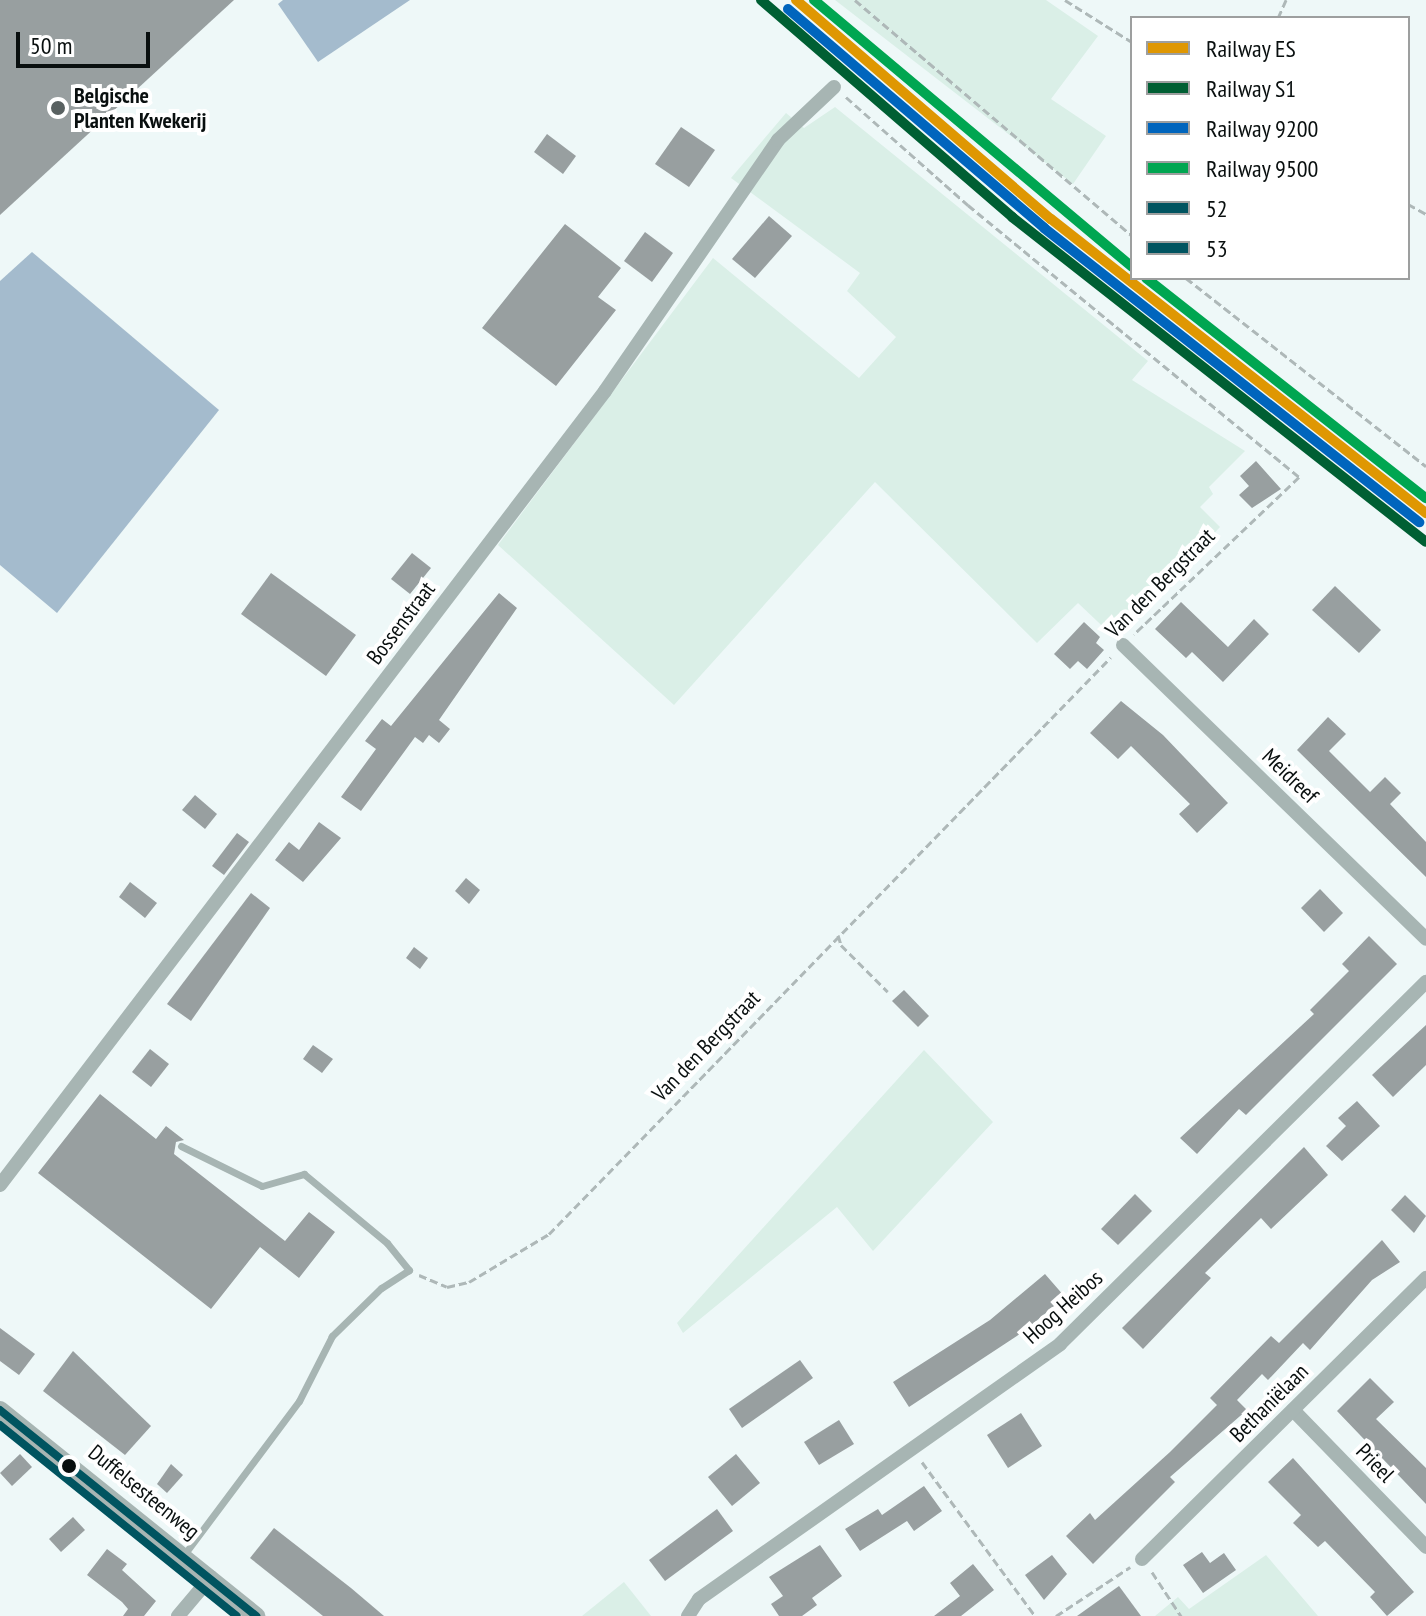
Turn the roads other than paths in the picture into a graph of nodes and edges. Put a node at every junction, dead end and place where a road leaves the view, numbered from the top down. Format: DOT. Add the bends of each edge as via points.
graph roads {
  1 [pos="834,87"];
  2 [pos="1123,645"];
  3 [pos="1426,939"];
  4 [pos="1426,982"];
  5 [pos="181,1146"];
  6 [pos="0,1185"];
  7 [pos="1426,1278"];
  8 [pos="0,1410"];
  9 [pos="1293,1410"];
  10 [pos="1426,1547"];
  11 [pos="184,1555"];
  12 [pos="1142,1559"];
  13 [pos="211,1577"];
  14 [pos="178,1616"];
  15 [pos="256,1616"];
  16 [pos="688,1616"];
  1 -- 6 [label="street, Bossenstraat" via="778,140 605,391"];
  2 -- 3 [label="street, Meidreef"];
  4 -- 16 [label="street, Hoog Heibos" via="1060,1344 699,1599"];
  5 -- 11 [label="lane" via="262,1186 304,1174 387,1243 409,1270 381,1288 332,1336 299,1401"];
  7 -- 9 [label="street, Bethaniëlaan"];
  8 -- 11 [label="street, Duffelsesteenweg"];
  9 -- 10 [label="street, Prieel"];
  9 -- 12 [label="street, Bethaniëlaan"];
  11 -- 13 [label="street, Duffelsesteenweg"];
  13 -- 14 [label="street"];
  13 -- 15 [label="street, Duffelsesteenweg"];
}
